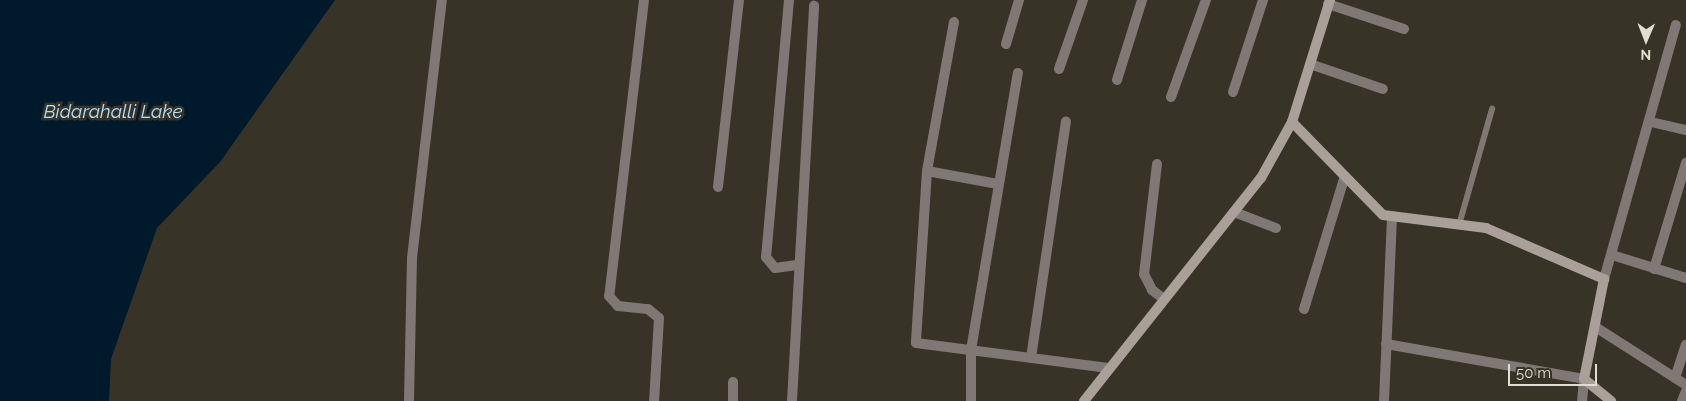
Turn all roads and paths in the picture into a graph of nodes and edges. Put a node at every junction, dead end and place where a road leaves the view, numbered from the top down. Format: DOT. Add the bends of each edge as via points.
graph roads {
  1 [pos="442,0"];
  2 [pos="644,0"];
  3 [pos="738,0"];
  4 [pos="789,0"];
  5 [pos="1019,0"];
  6 [pos="1083,0"];
  7 [pos="1142,0"];
  8 [pos="1206,0"];
  9 [pos="1263,0"];
  10 [pos="1329,2"];
  11 [pos="814,6"];
  12 [pos="954,22"];
  13 [pos="1676,25"];
  14 [pos="1404,30"];
  15 [pos="1006,44"];
  16 [pos="1310,64"];
  17 [pos="1059,70"];
  18 [pos="1018,73"];
  19 [pos="1117,80"];
  20 [pos="1383,89"];
  21 [pos="1233,92"];
  22 [pos="1171,97"];
  23 [pos="1492,109"];
  24 [pos="1066,122"];
  25 [pos="1292,122"];
  26 [pos="1651,122"];
  27 [pos="1686,130"];
  28 [pos="1686,163"];
  29 [pos="1157,164"];
  30 [pos="927,171"];
  31 [pos="1345,176"];
  32 [pos="998,184"];
  33 [pos="718,187"];
  34 [pos="1234,212"];
  35 [pos="1392,216"];
  36 [pos="1459,225"];
  37 [pos="1276,228"];
  38 [pos="1612,255"];
  39 [pos="797,265"];
  40 [pos="1654,269"];
  41 [pos="1686,278"];
  42 [pos="1604,279"];
  43 [pos="1164,299"];
  44 [pos="1304,309"];
  45 [pos="1597,328"];
  46 [pos="1386,344"];
  47 [pos="1686,345"];
  48 [pos="971,350"];
  49 [pos="1032,358"];
  50 [pos="1108,368"];
  51 [pos="1675,378"];
  52 [pos="1584,379"];
  53 [pos="733,382"];
  54 [pos="1686,385"];
  55 [pos="1686,391"];
  56 [pos="410,401"];
  57 [pos="654,401"];
  58 [pos="733,401"];
  59 [pos="792,401"];
  60 [pos="971,401"];
  61 [pos="1084,401"];
  62 [pos="1384,401"];
  63 [pos="1582,401"];
  64 [pos="1611,401"];
  65 [pos="1682,401"];
  1 -- 56 [label="street" via="412,258"];
  2 -- 57 [label="street" via="609,296 618,306 648,309 659,318"];
  3 -- 33 [label="street"];
  4 -- 39 [label="street" via="766,257 775,268"];
  5 -- 15 [label="street"];
  6 -- 17 [label="street"];
  7 -- 19 [label="street"];
  8 -- 22 [label="street"];
  9 -- 21 [label="street"];
  10 -- 14 [label="street"];
  10 -- 16 [label="street"];
  11 -- 39 [label="street"];
  12 -- 30 [label="street"];
  13 -- 26 [label="street"];
  16 -- 20 [label="street"];
  16 -- 25 [label="street"];
  18 -- 32 [label="street"];
  23 -- 36 [label="lane"];
  24 -- 49 [label="street"];
  25 -- 31 [label="street"];
  25 -- 34 [label="street" via="1261,178"];
  26 -- 27 [label="street"];
  26 -- 38 [label="street"];
  28 -- 40 [label="street"];
  29 -- 43 [label="street" via="1144,274 1152,290"];
  30 -- 32 [label="street"];
  30 -- 48 [label="street" via="916,343"];
  31 -- 35 [label="street" via="1384,215"];
  31 -- 44 [label="street"];
  32 -- 48 [label="street"];
  34 -- 37 [label="street"];
  34 -- 43 [label="street"];
  35 -- 36 [label="street"];
  35 -- 46 [label="street"];
  36 -- 42 [label="street" via="1486,228"];
  38 -- 40 [label="street"];
  38 -- 42 [label="street"];
  39 -- 59 [label="street"];
  40 -- 41 [label="street"];
  42 -- 45 [label="street"];
  43 -- 50 [label="street"];
  45 -- 51 [label="street"];
  45 -- 52 [label="street"];
  46 -- 52 [label="street"];
  46 -- 62 [label="street"];
  47 -- 51 [label="street"];
  48 -- 49 [label="street"];
  48 -- 60 [label="street"];
  49 -- 50 [label="street"];
  50 -- 61 [label="street"];
  51 -- 54 [label="street"];
  52 -- 63 [label="street"];
  52 -- 64 [label="street"];
  53 -- 58 [label="street"];
  55 -- 65 [label="street"];
}
